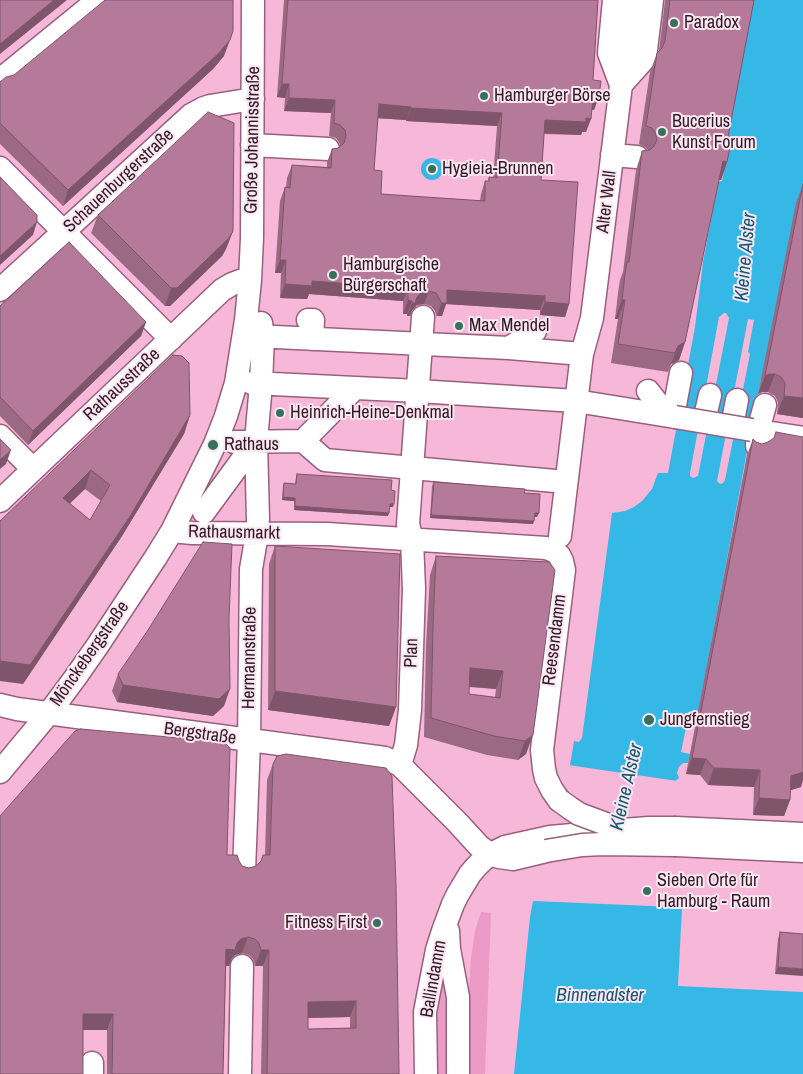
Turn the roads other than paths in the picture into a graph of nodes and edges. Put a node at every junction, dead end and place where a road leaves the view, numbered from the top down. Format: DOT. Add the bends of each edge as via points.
graph roads {
  1 [pos="98,0"];
  2 [pos="254,0"];
  3 [pos="614,0"];
  4 [pos="635,0"];
  5 [pos="652,0"];
  6 [pos="628,55"];
  7 [pos="0,80"];
  8 [pos="621,85"];
  9 [pos="253,99"];
  10 [pos="252,145"];
  11 [pos="328,149"];
  12 [pos="612,154"];
  13 [pos="637,157"];
  14 [pos="0,168"];
  15 [pos="64,233"];
  16 [pos="0,290"];
  17 [pos="253,290"];
  18 [pos="423,317"];
  19 [pos="535,334"];
  20 [pos="259,336"];
  21 [pos="170,339"];
  22 [pos="421,344"];
  23 [pos="509,348"];
  24 [pos="582,354"];
  25 [pos="681,374"];
  26 [pos="257,383"];
  27 [pos="355,388"];
  28 [pos="418,391"];
  29 [pos="648,391"];
  30 [pos="710,395"];
  31 [pos="737,400"];
  32 [pos="576,402"];
  33 [pos="765,404"];
  34 [pos="671,416"];
  35 [pos="704,422"];
  36 [pos="750,433"];
  37 [pos="0,436"];
  38 [pos="803,438"];
  39 [pos="256,441"];
  40 [pos="303,441"];
  41 [pos="234,442"];
  42 [pos="412,468"];
  43 [pos="32,469"];
  44 [pos="566,482"];
  45 [pos="0,501"];
  46 [pos="204,512"];
  47 [pos="257,527"];
  48 [pos="172,531"];
  49 [pos="560,536"];
  50 [pos="412,540"];
  51 [pos="0,705"];
  52 [pos="49,713"];
  53 [pos="249,740"];
  54 [pos="400,765"];
  55 [pos="0,772"];
  56 [pos="622,830"];
  57 [pos="803,834"];
  58 [pos="676,837"];
  59 [pos="548,844"];
  60 [pos="485,850"];
  61 [pos="803,851"];
  62 [pos="244,871"];
  63 [pos="449,914"];
  64 [pos="242,966"];
  65 [pos="240,1074"];
  66 [pos="426,1074"];
  67 [pos="458,1074"];
  1 -- 7 [label="street"];
  2 -- 9 [label="street, Große Johannisstraße"];
  3 -- 8 [label="street, Alter Wall" via="609,53"];
  4 -- 6 [label="street"];
  5 -- 8 [label="street" via="645,58"];
  8 -- 12 [label="street, Alter Wall"];
  9 -- 10 [label="street, Große Johannisstraße"];
  9 -- 15 [label="street, Schauenburgerstraße" via="210,106 191,115"];
  10 -- 11 [label="street"];
  10 -- 17 [label="street, Große Johannisstraße"];
  12 -- 13 [label="street"];
  12 -- 24 [label="street, Alter Wall" via="592,318"];
  14 -- 15 [label="street"];
  15 -- 16 [label="street, Schauenburgerstraße"];
  15 -- 21 [label="street"];
  17 -- 20 [label="street, Hermannstraße"];
  17 -- 21 [label="street, Rathausstraße" via="240,281 232,284"];
  17 -- 48 [label="street, Rathausmarkt" via="236,383 226,416"];
  18 -- 22 [label="street, Plan"];
  19 -- 23 [label="street"];
  20 -- 22 [label="street" via="310,329"];
  20 -- 26 [label="street, Hermannstraße"];
  21 -- 43 [label="street, Rathausstraße"];
  22 -- 23 [label="street"];
  22 -- 28 [label="street, Plan"];
  23 -- 24 [label="street"];
  24 -- 32 [label="street, Alter Wall"];
  25 -- 34 [label="street"];
  26 -- 27 [label="street"];
  26 -- 39 [label="street, Hermannstraße"];
  27 -- 28 [label="street"];
  27 -- 40 [label="street"];
  28 -- 32 [label="street"];
  28 -- 42 [label="street, Plan"];
  29 -- 34 [label="street"];
  30 -- 35 [label="street"];
  31 -- 36 [label="street"];
  32 -- 34 [label="street"];
  32 -- 44 [label="street, Alter Wall"];
  33 -- 36 [label="street"];
  34 -- 35 [label="street, bridge"];
  35 -- 36 [label="street, bridge"];
  36 -- 38 [label="street"];
  37 -- 43 [label="street"];
  39 -- 40 [label="street"];
  39 -- 41 [label="street"];
  39 -- 46 [label="street"];
  39 -- 47 [label="street, Hermannstraße"];
  40 -- 42 [label="street" via="325,460"];
  42 -- 44 [label="street"];
  42 -- 50 [label="street, Plan" via="408,524"];
  43 -- 45 [label="street, Rathausstraße"];
  44 -- 49 [label="street, Alter Wall"];
  47 -- 48 [label="street, Rathausmarkt" via="192,534"];
  47 -- 50 [label="street, Rathausmarkt"];
  47 -- 53 [label="street, Hermannstraße" via="251,569 259,611"];
  48 -- 52 [label="street, Mönckebergstraße" via="98,645"];
  50 -- 54 [label="street, Plan" via="414,590 410,710"];
  50 -- 56 [label="street, Reesendamm, bridge" via="546,548 559,555 564,570 542,750 546,778 552,790 570,808"];
  51 -- 52 [label="street, Bergstraße"];
  52 -- 53 [label="street, Bergstraße"];
  52 -- 55 [label="street, Mönckebergstraße"];
  53 -- 54 [label="street, Bergstraße" via="384,758"];
  53 -- 62 [label="street, Hermannstraße"];
  54 -- 60 [label="street"];
  56 -- 58 [label="street, bridge" via="649,828"];
  56 -- 59 [label="street, bridge"];
  57 -- 58 [label="street"];
  58 -- 59 [label="street, bridge" via="603,844"];
  58 -- 61 [label="street"];
  59 -- 60 [label="street" via="513,859"];
  60 -- 63 [label="street, Ballindamm"];
  63 -- 66 [label="street, Ballindamm" via="437,950 425,1012"];
  63 -- 67 [label="street, Ballindamm" via="449,949 458,997"];
  64 -- 65 [label="street"];
}
